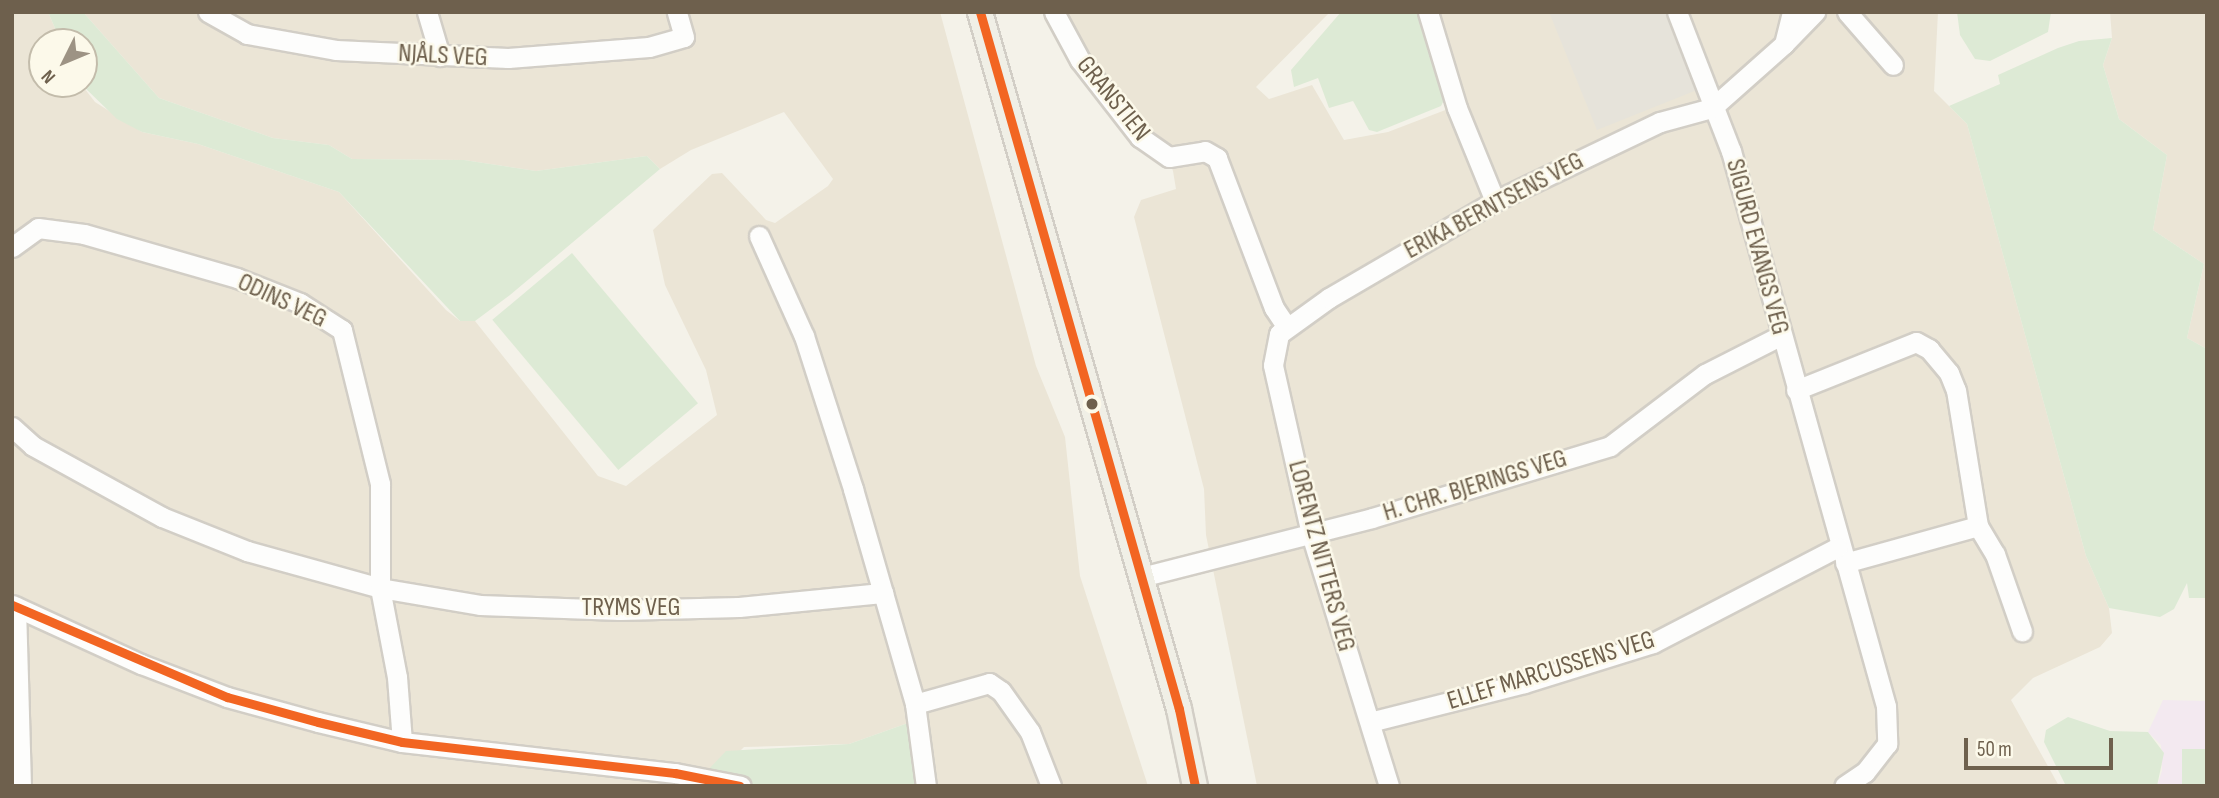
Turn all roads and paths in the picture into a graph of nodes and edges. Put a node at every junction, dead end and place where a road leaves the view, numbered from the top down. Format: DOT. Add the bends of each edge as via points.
graph roads {
  1 [pos="208,12"];
  2 [pos="427,12"];
  3 [pos="677,12"];
  4 [pos="980,12"];
  5 [pos="1055,12"];
  6 [pos="1428,12"];
  7 [pos="1677,12"];
  8 [pos="1792,12"];
  9 [pos="1815,12"];
  10 [pos="1847,12"];
  11 [pos="1784,44"];
  12 [pos="440,56"];
  13 [pos="1893,65"];
  14 [pos="1712,108"];
  15 [pos="1495,201"];
  16 [pos="759,236"];
  17 [pos="12,247"];
  18 [pos="1287,327"];
  19 [pos="1782,335"];
  20 [pos="1796,390"];
  21 [pos="12,427"];
  22 [pos="1978,526"];
  23 [pos="1311,534"];
  24 [pos="1842,555"];
  25 [pos="1141,577"];
  26 [pos="380,588"];
  27 [pos="883,593"];
  28 [pos="14,606"];
  29 [pos="2022,631"];
  30 [pos="915,704"];
  31 [pos="1370,722"];
  32 [pos="402,742"];
  33 [pos="21,786"];
  34 [pos="741,786"];
  35 [pos="926,786"];
  36 [pos="1051,786"];
  37 [pos="1195,786"];
  38 [pos="1389,786"];
  39 [pos="1844,786"];
  1 -- 12 [label="street, NJÅLS VEG" via="259,36 336,50"];
  2 -- 12 [label="street"];
  3 -- 12 [label="street, NJÅLS VEG" via="684,37 649,47 533,56"];
  4 -- 25 [label="main road"];
  5 -- 18 [label="street, GRANSTIEN" via="1085,69 1140,137 1169,157 1205,151 1217,158 1274,308"];
  6 -- 15 [label="street" via="1457,108"];
  7 -- 14 [label="street, SIGURD EVANGS VEG" via="1707,81"];
  8 -- 11 [label="street"];
  9 -- 11 [label="street"];
  10 -- 13 [label="street"];
  11 -- 14 [label="street"];
  14 -- 15 [label="street, ERIKA BERNTSENS VEG" via="1660,122"];
  14 -- 19 [label="street, SIGURD EVANGS VEG" via="1731,151"];
  15 -- 18 [label="street, ERIKA BERNTSENS VEG"];
  16 -- 27 [label="street" via="804,336"];
  17 -- 26 [label="street, ODINS VEG" via="38,228 84,234 237,278 300,303 342,330 380,484"];
  18 -- 23 [label="street, LORENTZ NITTERS VEG" via="1273,349 1273,365"];
  19 -- 20 [label="street, SIGURD EVANGS VEG"];
  19 -- 23 [label="street, H. CHR. BJERINGS VEG" via="1705,374 1610,446"];
  20 -- 22 [label="street" via="1916,342 1929,349 1949,373 1956,390"];
  20 -- 24 [label="street, SIGURD EVANGS VEG"];
  21 -- 26 [label="street" via="33,446 162,517 247,551"];
  22 -- 24 [label="street"];
  22 -- 29 [label="street" via="1995,554"];
  23 -- 25 [label="street, H. CHR. BJERINGS VEG"];
  23 -- 31 [label="street, LORENTZ NITTERS VEG"];
  24 -- 31 [label="street, ELLEF MARCUSSENS VEG" via="1653,643 1524,683"];
  24 -- 39 [label="street, SIGURD EVANGS VEG" via="1886,706 1887,744 1865,772"];
  25 -- 37 [label="main road"];
  26 -- 27 [label="street, TRYMS VEG" via="480,605 620,610 739,607"];
  26 -- 32 [label="street, ODINS VEG" via="397,677"];
  27 -- 30 [label="street"];
  28 -- 32 [label="street" via="141,664 227,696"];
  28 -- 33 [label="street"];
  30 -- 35 [label="street"];
  30 -- 36 [label="street" via="989,683 1001,691 1031,732"];
  31 -- 38 [label="street, LORENTZ NITTERS VEG"];
  32 -- 34 [label="street" via="676,773"];
}
